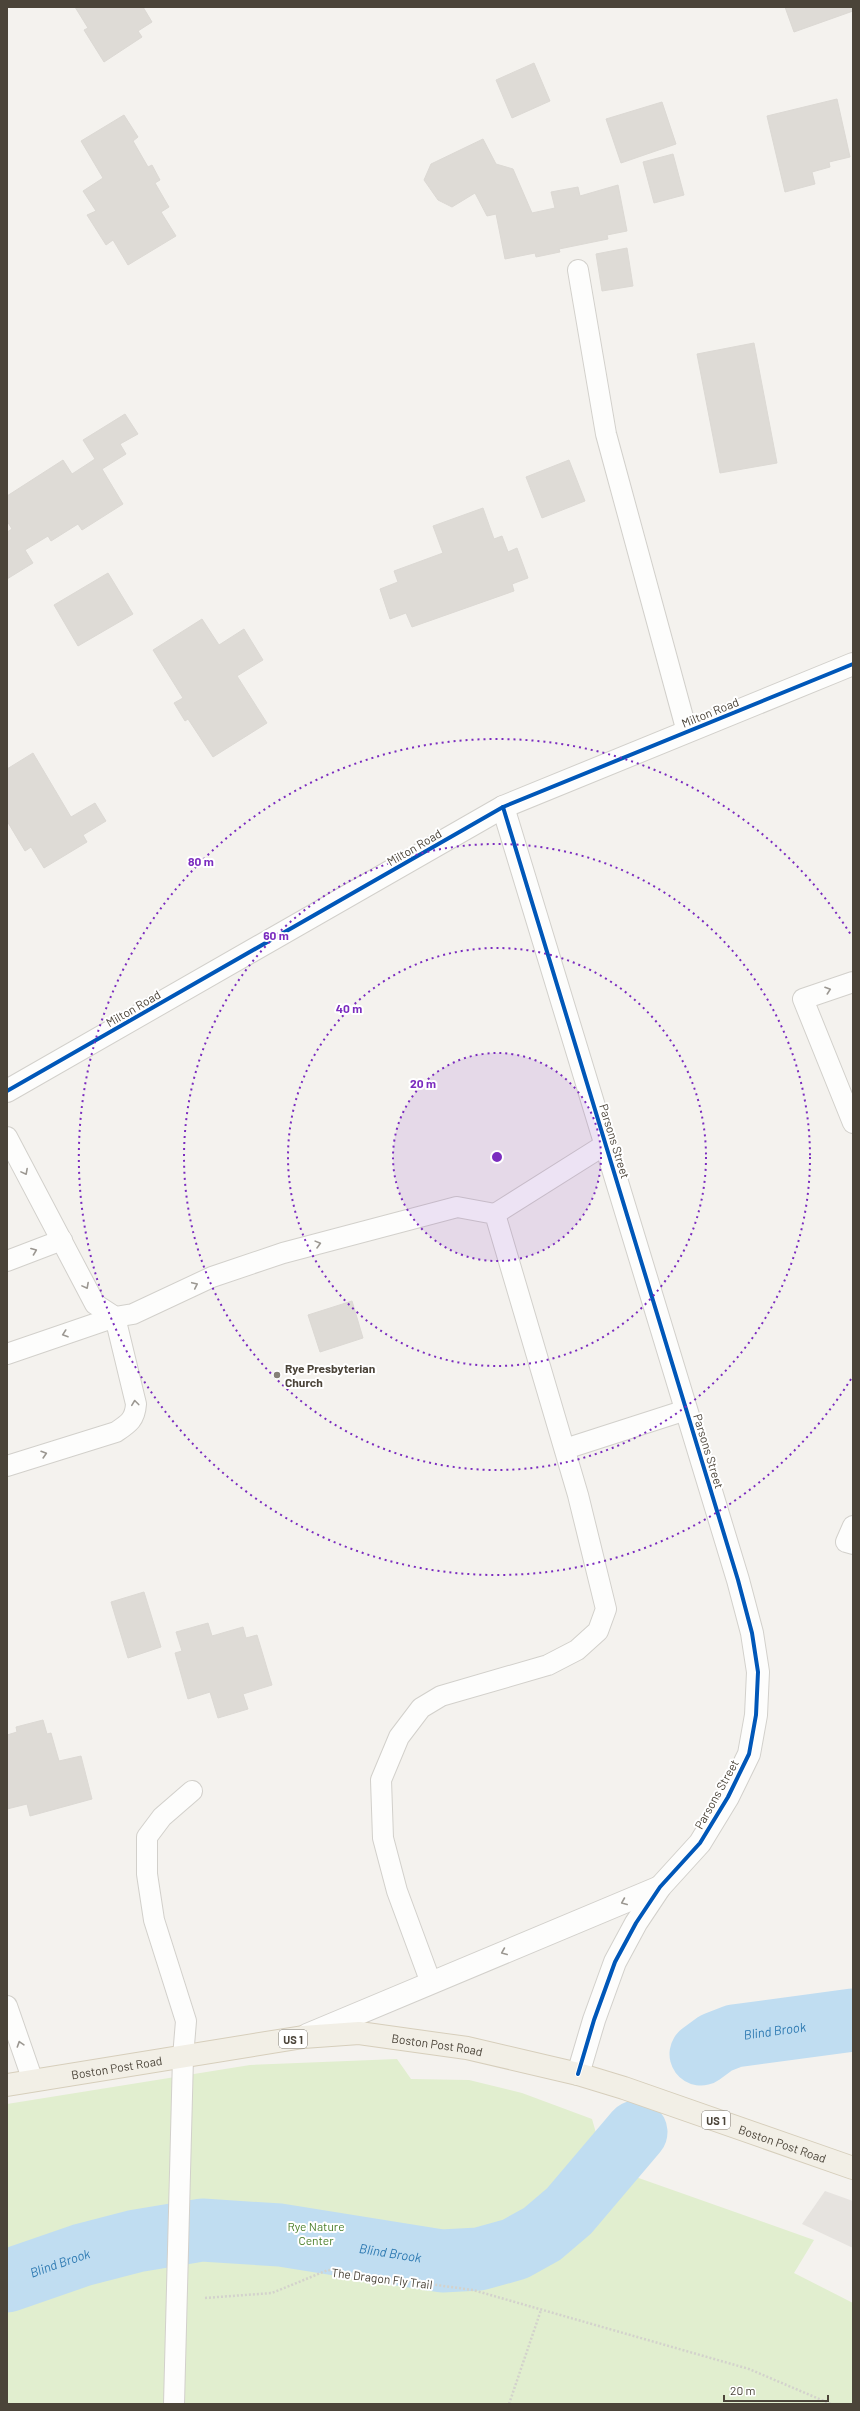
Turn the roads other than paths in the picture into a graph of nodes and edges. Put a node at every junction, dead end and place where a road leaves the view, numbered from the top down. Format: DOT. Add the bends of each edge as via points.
graph roads {
  1 [pos="578,270"];
  2 [pos="853,664"];
  3 [pos="686,732"];
  4 [pos="503,807"];
  5 [pos="853,982"];
  6 [pos="7,1091"];
  7 [pos="853,1123"];
  8 [pos="7,1137"];
  9 [pos="606,1144"];
  10 [pos="495,1214"];
  11 [pos="62,1240"];
  12 [pos="7,1261"];
  13 [pos="115,1317"];
  14 [pos="7,1354"];
  15 [pos="686,1410"];
  16 [pos="565,1449"];
  17 [pos="7,1466"];
  18 [pos="853,1526"];
  19 [pos="853,1544"];
  20 [pos="192,1790"];
  21 [pos="660,1887"];
  22 [pos="431,1983"];
  23 [pos="7,2006"];
  24 [pos="304,2037"];
  25 [pos="183,2057"];
  26 [pos="578,2074"];
  27 [pos="33,2081"];
  28 [pos="7,2085"];
  29 [pos="853,2168"];
  30 [pos="174,2404"];
  1 -- 3 [label="lane" via="606,434"];
  2 -- 3 [label="street, Milton Road"];
  3 -- 4 [label="street, Milton Road"];
  4 -- 6 [label="street, Milton Road"];
  4 -- 9 [label="street, Parsons Street"];
  7 -- 5 [label="lane, one-way" via="803,999"];
  8 -- 11 [label="lane, one-way"];
  9 -- 10 [label="lane"];
  9 -- 15 [label="street, Parsons Street"];
  13 -- 10 [label="lane, one-way" via="133,1314 212,1277 290,1251 457,1207"];
  10 -- 16 [label="lane"];
  12 -- 11 [label="lane, one-way"];
  11 -- 13 [label="lane, one-way" via="96,1304"];
  13 -- 14 [label="lane, one-way"];
  17 -- 13 [label="lane, one-way" via="116,1432 129,1424 135,1415 136,1404"];
  15 -- 16 [label="lane"];
  15 -- 21 [label="street, Parsons Street" via="752,1633 758,1672 756,1715 749,1754 728,1796 700,1843"];
  16 -- 22 [label="lane" via="606,1609 598,1631 577,1650 548,1665 441,1696 421,1708 399,1737 382,1780 383,1838 397,1891"];
  18 -- 19 [label="lane" via="846,1542"];
  20 -- 25 [label="lane" via="162,1817 147,1837 147,1874 154,1920 186,2021"];
  21 -- 22 [label="street, Parsons Street, one-way"];
  21 -- 26 [label="street, Parsons Street" via="615,1962"];
  22 -- 24 [label="street, Parsons Street"];
  27 -- 23 [label="lane, one-way"];
  24 -- 25 [label="main road, Boston Post Road / US 1"];
  24 -- 26 [label="main road, Boston Post Road / US 1" via="359,2034 413,2039 467,2048"];
  25 -- 27 [label="main road, Boston Post Road / US 1"];
  25 -- 30 [label="lane"];
  26 -- 29 [label="main road, Boston Post Road / US 1"];
  27 -- 28 [label="main road, Boston Post Road / US 1"];
}
